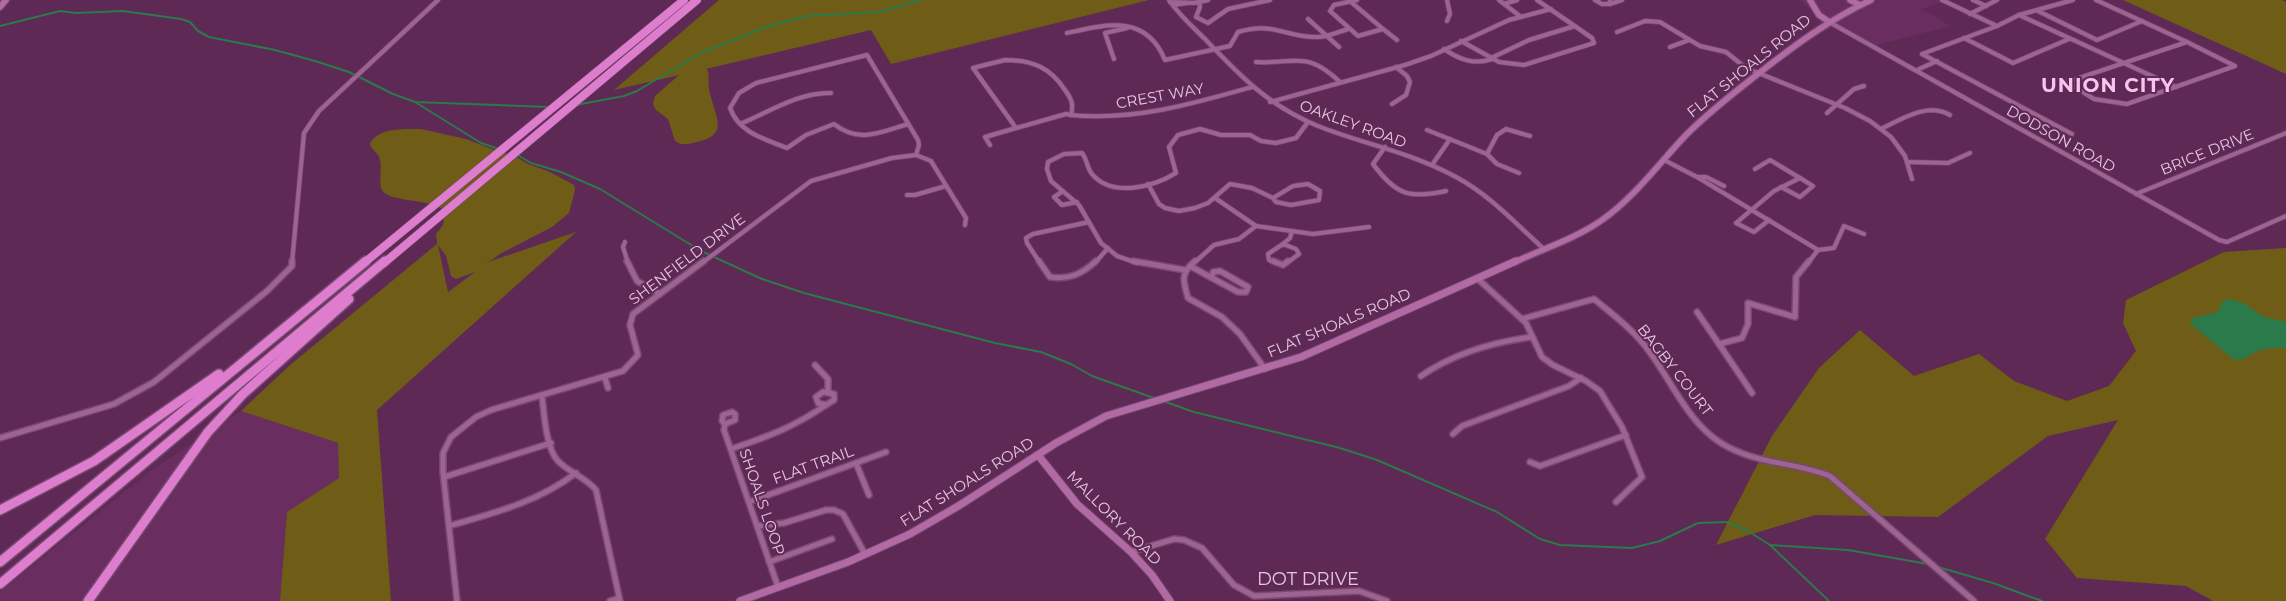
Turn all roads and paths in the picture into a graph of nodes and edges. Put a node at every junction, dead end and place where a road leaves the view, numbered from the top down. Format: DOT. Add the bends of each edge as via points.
graph roads {
  1 [pos="6,0"];
  2 [pos="438,0"];
  3 [pos="684,0"];
  4 [pos="697,0"];
  5 [pos="1208,0"];
  6 [pos="1270,0"];
  7 [pos="1357,0"];
  8 [pos="1447,0"];
  9 [pos="1499,0"];
  10 [pos="1517,0"];
  11 [pos="1537,0"];
  12 [pos="1595,0"];
  13 [pos="1622,0"];
  14 [pos="1810,0"];
  15 [pos="1850,0"];
  16 [pos="1872,0"];
  17 [pos="1942,0"];
  18 [pos="1973,0"];
  19 [pos="1997,0"];
  20 [pos="2073,0"];
  21 [pos="2096,0"];
  22 [pos="1171,2"];
  23 [pos="1199,2"];
  24 [pos="1351,2"];
  25 [pos="1610,2"];
  26 [pos="1194,3"];
  27 [pos="1504,4"];
  28 [pos="1860,5"];
  29 [pos="1986,6"];
  30 [pos="0,7"];
  31 [pos="1814,8"];
  32 [pos="1198,9"];
  33 [pos="1551,9"];
  34 [pos="2038,11"];
  35 [pos="1970,14"];
  36 [pos="2019,15"];
  37 [pos="1836,17"];
  38 [pos="1520,18"];
  39 [pos="1308,19"];
  40 [pos="1447,21"];
  41 [pos="1828,21"];
  42 [pos="2142,21"];
  43 [pos="1575,26"];
  44 [pos="1997,26"];
  45 [pos="1131,27"];
  46 [pos="1348,29"];
  47 [pos="1383,29"];
  48 [pos="1617,32"];
  49 [pos="1066,33"];
  50 [pos="1326,35"];
  51 [pos="1964,38"];
  52 [pos="1397,40"];
  53 [pos="1690,40"];
  54 [pos="2069,40"];
  55 [pos="1461,41"];
  56 [pos="2187,42"];
  57 [pos="1339,47"];
  58 [pos="1670,48"];
  59 [pos="1444,49"];
  60 [pos="1216,50"];
  61 [pos="1492,58"];
  62 [pos="1114,59"];
  63 [pos="1937,61"];
  64 [pos="1256,62"];
  65 [pos="2127,62"];
  66 [pos="1396,67"];
  67 [pos="1919,69"];
  68 [pos="1758,73"];
  69 [pos="1340,82"];
  70 [pos="1864,86"];
  71 [pos="1252,87"];
  72 [pos="2176,87"];
  73 [pos="831,93"];
  74 [pos="1270,102"];
  75 [pos="1392,104"];
  76 [pos="1837,105"];
  77 [pos="1827,113"];
  78 [pos="1071,115"];
  79 [pos="1950,115"];
  80 [pos="1308,122"];
  81 [pos="740,124"];
  82 [pos="908,124"];
  83 [pos="1016,128"];
  84 [pos="1881,129"];
  85 [pos="1427,130"];
  86 [pos="2286,132"];
  87 [pos="2072,134"];
  88 [pos="1530,136"];
  89 [pos="1450,140"];
  90 [pos="990,145"];
  91 [pos="1385,148"];
  92 [pos="1487,154"];
  93 [pos="1970,154"];
  94 [pos="916,155"];
  95 [pos="1664,160"];
  96 [pos="1908,162"];
  97 [pos="1432,164"];
  98 [pos="1755,170"];
  99 [pos="1519,173"];
  100 [pos="1698,177"];
  101 [pos="1800,178"];
  102 [pos="1912,179"];
  103 [pos="1148,184"];
  104 [pos="946,186"];
  105 [pos="1724,186"];
  106 [pos="1781,187"];
  107 [pos="1063,191"];
  108 [pos="1446,191"];
  109 [pos="2136,194"];
  110 [pos="907,195"];
  111 [pos="1215,198"];
  112 [pos="1273,198"];
  113 [pos="1077,202"];
  114 [pos="1752,210"];
  115 [pos="2286,216"];
  116 [pos="1769,220"];
  117 [pos="434,221"];
  118 [pos="1089,222"];
  119 [pos="965,225"];
  120 [pos="1256,226"];
  121 [pos="1369,227"];
  122 [pos="1292,231"];
  123 [pos="1864,234"];
  124 [pos="625,242"];
  125 [pos="1283,244"];
  126 [pos="1108,248"];
  127 [pos="1544,249"];
  128 [pos="1818,250"];
  129 [pos="1190,266"];
  130 [pos="1184,270"];
  131 [pos="1212,278"];
  132 [pos="1478,279"];
  133 [pos="660,294"];
  134 [pos="1697,312"];
  135 [pos="1522,319"];
  136 [pos="281,330"];
  137 [pos="1532,337"];
  138 [pos="1719,344"];
  139 [pos="815,365"];
  140 [pos="1265,369"];
  141 [pos="1421,376"];
  142 [pos="604,378"];
  143 [pos="1581,378"];
  144 [pos="608,388"];
  145 [pos="828,391"];
  146 [pos="1752,393"];
  147 [pos="542,396"];
  148 [pos="826,405"];
  149 [pos="725,424"];
  150 [pos="1453,434"];
  151 [pos="1626,435"];
  152 [pos="0,438"];
  153 [pos="550,443"];
  154 [pos="731,449"];
  155 [pos="886,452"];
  156 [pos="1038,455"];
  157 [pos="1530,462"];
  158 [pos="856,463"];
  159 [pos="576,473"];
  160 [pos="444,477"];
  161 [pos="869,496"];
  162 [pos="749,502"];
  163 [pos="1616,502"];
  164 [pos="0,510"];
  165 [pos="449,526"];
  166 [pos="757,526"];
  167 [pos="832,539"];
  168 [pos="1131,552"];
  169 [pos="865,554"];
  170 [pos="0,562"];
  171 [pos="769,562"];
  172 [pos="0,584"];
  173 [pos="778,587"];
  174 [pos="620,599"];
  175 [pos="88,601"];
  176 [pos="457,601"];
  177 [pos="610,601"];
  178 [pos="740,601"];
  179 [pos="1170,601"];
  180 [pos="1387,601"];
  181 [pos="1974,601"];
  1 -- 30 [label="street"];
  2 -- 152 [label="street" via="319,111 304,133 292,266 267,292 154,382 131,395 114,404"];
  3 -- 136 [label="highway"];
  4 -- 117 [label="highway"];
  5 -- 23 [label="street"];
  6 -- 32 [label="street" via="1228,9 1208,23 1196,17"];
  7 -- 24 [label="street"];
  8 -- 40 [label="street" via="1450,14"];
  9 -- 27 [label="street"];
  10 -- 27 [label="street"];
  11 -- 33 [label="street"];
  12 -- 25 [label="street" via="1602,4"];
  13 -- 25 [label="street"];
  14 -- 31 [label="street"];
  15 -- 28 [label="street"];
  16 -- 28 [label="street, FLAT SHOALS ROAD"];
  17 -- 35 [label="street"];
  18 -- 29 [label="street"];
  19 -- 29 [label="street"];
  20 -- 34 [label="street"];
  21 -- 42 [label="street"];
  22 -- 26 [label="street"];
  22 -- 60 [label="street, OAKLEY ROAD"];
  23 -- 26 [label="street"];
  23 -- 32 [label="street"];
  24 -- 46 [label="street" via="1334,5 1330,11"];
  24 -- 47 [label="street"];
  26 -- 32 [label="street"];
  27 -- 38 [label="street"];
  28 -- 37 [label="street, FLAT SHOALS ROAD"];
  29 -- 35 [label="street"];
  31 -- 37 [label="street"];
  31 -- 41 [label="street"];
  33 -- 38 [label="street"];
  33 -- 43 [label="street"];
  34 -- 36 [label="street"];
  34 -- 42 [label="street" via="2097,40"];
  35 -- 44 [label="street"];
  36 -- 44 [label="street"];
  36 -- 54 [label="street"];
  37 -- 41 [label="street, FLAT SHOALS ROAD"];
  38 -- 55 [label="street"];
  39 -- 50 [label="street"];
  41 -- 68 [label="street, FLAT SHOALS ROAD"];
  41 -- 109 [label="street, DODSON ROAD"];
  42 -- 56 [label="street"];
  43 -- 61 [label="street" via="1528,40"];
  43 -- 61 [label="street" via="1594,43 1524,65"];
  44 -- 51 [label="street"];
  45 -- 49 [label="street" via="1106,25"];
  45 -- 60 [label="street" via="1154,39 1165,60"];
  45 -- 62 [label="street" via="1105,33"];
  46 -- 47 [label="street" via="1358,36"];
  46 -- 50 [label="street"];
  47 -- 52 [label="street"];
  48 -- 53 [label="street" via="1653,21"];
  50 -- 57 [label="street"];
  50 -- 60 [label="street" via="1317,38 1281,28 1255,28 1238,32 1230,46"];
  51 -- 54 [label="street" via="2013,63"];
  51 -- 63 [label="street" via="1922,54"];
  53 -- 58 [label="street"];
  53 -- 68 [label="street" via="1704,48 1726,52 1745,68"];
  54 -- 65 [label="street"];
  55 -- 59 [label="street"];
  55 -- 61 [label="street"];
  56 -- 65 [label="street"];
  56 -- 72 [label="street" via="2235,66"];
  59 -- 61 [label="street" via="1472,64"];
  59 -- 66 [label="street"];
  60 -- 71 [label="street, OAKLEY ROAD"];
  63 -- 67 [label="street"];
  63 -- 87 [label="street"];
  64 -- 69 [label="street" via="1309,61 1326,68"];
  65 -- 72 [label="street"];
  65 -- 72 [label="street" via="2067,82 2094,99 2124,104"];
  66 -- 69 [label="street"];
  66 -- 75 [label="street" via="1410,82 1406,95"];
  68 -- 76 [label="street"];
  68 -- 95 [label="street, FLAT SHOALS ROAD" via="1699,122"];
  69 -- 74 [label="street"];
  70 -- 76 [label="street"];
  71 -- 74 [label="street, OAKLEY ROAD"];
  71 -- 78 [label="street, CREST WAY" via="1173,108 1093,118"];
  73 -- 81 [label="street" via="803,98"];
  74 -- 80 [label="street, OAKLEY ROAD"];
  76 -- 77 [label="street"];
  76 -- 84 [label="street"];
  78 -- 83 [label="street, CREST WAY"];
  78 -- 83 [label="street" via="1072,99 1060,81 1042,66 1012,60 973,68"];
  79 -- 84 [label="street" via="1942,111 1924,111"];
  80 -- 91 [label="street, OAKLEY ROAD"];
  80 -- 103 [label="street" via="1296,138 1276,143 1250,135 1221,135 1200,130 1178,135 1169,147 1176,173"];
  81 -- 82 [label="street" via="748,131 787,148 806,135 834,124 842,132 863,136"];
  81 -- 82 [label="street" via="731,115 730,108 734,98 748,87 767,79 867,55"];
  82 -- 94 [label="street" via="918,140"];
  83 -- 90 [label="street, CREST WAY" via="985,137"];
  84 -- 96 [label="street" via="1897,144"];
  85 -- 89 [label="street"];
  86 -- 109 [label="street, BRICE DRIVE"];
  88 -- 92 [label="street" via="1506,129 1497,135"];
  89 -- 92 [label="street"];
  89 -- 97 [label="street"];
  91 -- 97 [label="street, OAKLEY ROAD"];
  91 -- 108 [label="street" via="1373,164 1385,182 1398,192 1409,197 1421,197"];
  92 -- 99 [label="street" via="1495,163"];
  93 -- 96 [label="street" via="1947,163"];
  94 -- 104 [label="street" via="931,161"];
  94 -- 133 [label="street, SHENFIELD DRIVE" via="892,158 811,181"];
  95 -- 100 [label="street"];
  95 -- 127 [label="street, FLAT SHOALS ROAD" via="1609,217"];
  96 -- 102 [label="street"];
  97 -- 127 [label="street, OAKLEY ROAD" via="1474,187"];
  98 -- 101 [label="street" via="1770,160"];
  100 -- 105 [label="street" via="1706,177"];
  100 -- 114 [label="street"];
  101 -- 106 [label="street"];
  101 -- 106 [label="street" via="1813,186 1800,197"];
  103 -- 107 [label="street" via="1125,188 1106,184 1092,174 1086,157 1075,151 1048,162 1050,179"];
  103 -- 111 [label="street" via="1159,204 1168,210 1198,208"];
  104 -- 110 [label="street"];
  104 -- 119 [label="street" via="966,218"];
  106 -- 114 [label="street"];
  107 -- 113 [label="street"];
  107 -- 113 [label="street" via="1054,197 1062,205"];
  109 -- 115 [label="street, DODSON ROAD" via="2223,242"];
  111 -- 112 [label="street" via="1225,186 1240,184"];
  111 -- 120 [label="street"];
  112 -- 112 [label="street" via="1276,202 1291,205 1313,202 1321,195 1315,187 1301,184"];
  113 -- 118 [label="street"];
  114 -- 116 [label="street"];
  114 -- 116 [label="street" via="1736,223 1754,232"];
  116 -- 128 [label="street"];
  117 -- 172 [label="highway"];
  117 -- 175 [label="highway" via="237,400 208,432"];
  118 -- 126 [label="street"];
  118 -- 126 [label="street" via="1033,234 1026,238 1027,242 1050,277 1057,279 1074,277 1094,265"];
  120 -- 122 [label="street"];
  120 -- 129 [label="street" via="1239,239 1214,245"];
  121 -- 122 [label="street" via="1313,234"];
  122 -- 125 [label="street"];
  123 -- 128 [label="street" via="1844,226 1834,248"];
  124 -- 133 [label="street" via="623,247 634,279"];
  125 -- 125 [label="street" via="1268,254 1269,260 1283,265 1299,254 1296,249"];
  126 -- 130 [label="street" via="1141,264"];
  127 -- 132 [label="street, FLAT SHOALS ROAD"];
  128 -- 138 [label="street" via="1796,277 1795,317 1748,303 1748,324 1742,338"];
  129 -- 130 [label="street"];
  129 -- 131 [label="street"];
  130 -- 140 [label="street" via="1183,281 1188,298 1222,317 1240,334"];
  131 -- 131 [label="street" via="1238,292 1246,292 1248,286 1220,271 1213,272"];
  132 -- 135 [label="street"];
  132 -- 140 [label="street, FLAT SHOALS ROAD" via="1323,348"];
  133 -- 142 [label="street, SHENFIELD DRIVE" via="633,314 630,324 638,355 623,371"];
  134 -- 138 [label="street"];
  135 -- 137 [label="street"];
  135 -- 181 [label="street, BAGBY COURT" via="1594,299 1641,341 1696,419 1721,443 1748,456 1816,469 1830,476"];
  136 -- 164 [label="highway" via="94,461"];
  136 -- 170 [label="highway"];
  137 -- 141 [label="street" via="1485,348 1432,367"];
  137 -- 143 [label="street" via="1542,357"];
  138 -- 146 [label="street"];
  139 -- 145 [label="street" via="824,372 829,382"];
  140 -- 156 [label="street, FLAT SHOALS ROAD" via="1106,416 1076,430"];
  142 -- 144 [label="street"];
  142 -- 147 [label="street, SHENFIELD DRIVE"];
  143 -- 150 [label="street" via="1570,386 1462,426"];
  143 -- 151 [label="street" via="1595,385"];
  145 -- 148 [label="street" via="835,398"];
  145 -- 148 [label="street" via="820,393 816,399"];
  147 -- 153 [label="street"];
  147 -- 160 [label="street, SHENFIELD DRIVE" via="491,410 465,424 443,452"];
  148 -- 154 [label="street" via="782,432"];
  149 -- 154 [label="street, SHOALS LOOP"];
  151 -- 157 [label="street" via="1540,466"];
  151 -- 163 [label="street" via="1642,477"];
  153 -- 159 [label="street" via="556,460"];
  153 -- 160 [label="street"];
  154 -- 162 [label="street, SHOALS LOOP"];
  155 -- 158 [label="street, FLAT TRAIL"];
  156 -- 168 [label="street, MALLORY ROAD" via="1077,504"];
  156 -- 169 [label="street, FLAT SHOALS ROAD" via="939,518"];
  158 -- 161 [label="street"];
  158 -- 162 [label="street, FLAT TRAIL"];
  159 -- 165 [label="street" via="560,487 530,501"];
  159 -- 174 [label="street" via="590,481 596,490"];
  160 -- 165 [label="street, SHENFIELD DRIVE"];
  162 -- 166 [label="street, SHOALS LOOP"];
  165 -- 176 [label="street, SHENFIELD DRIVE"];
  166 -- 169 [label="street" via="784,523 834,510 843,514"];
  166 -- 171 [label="street, SHOALS LOOP"];
  167 -- 171 [label="street"];
  168 -- 179 [label="street, MALLORY ROAD"];
  168 -- 180 [label="street, DOT DRIVE" via="1167,541 1184,540 1202,548 1234,585 1254,596 1335,590 1360,591"];
  169 -- 173 [label="street, FLAT SHOALS ROAD"];
  171 -- 173 [label="street, SHOALS LOOP"];
  173 -- 178 [label="street, FLAT SHOALS ROAD"];
  174 -- 177 [label="street"];
}
